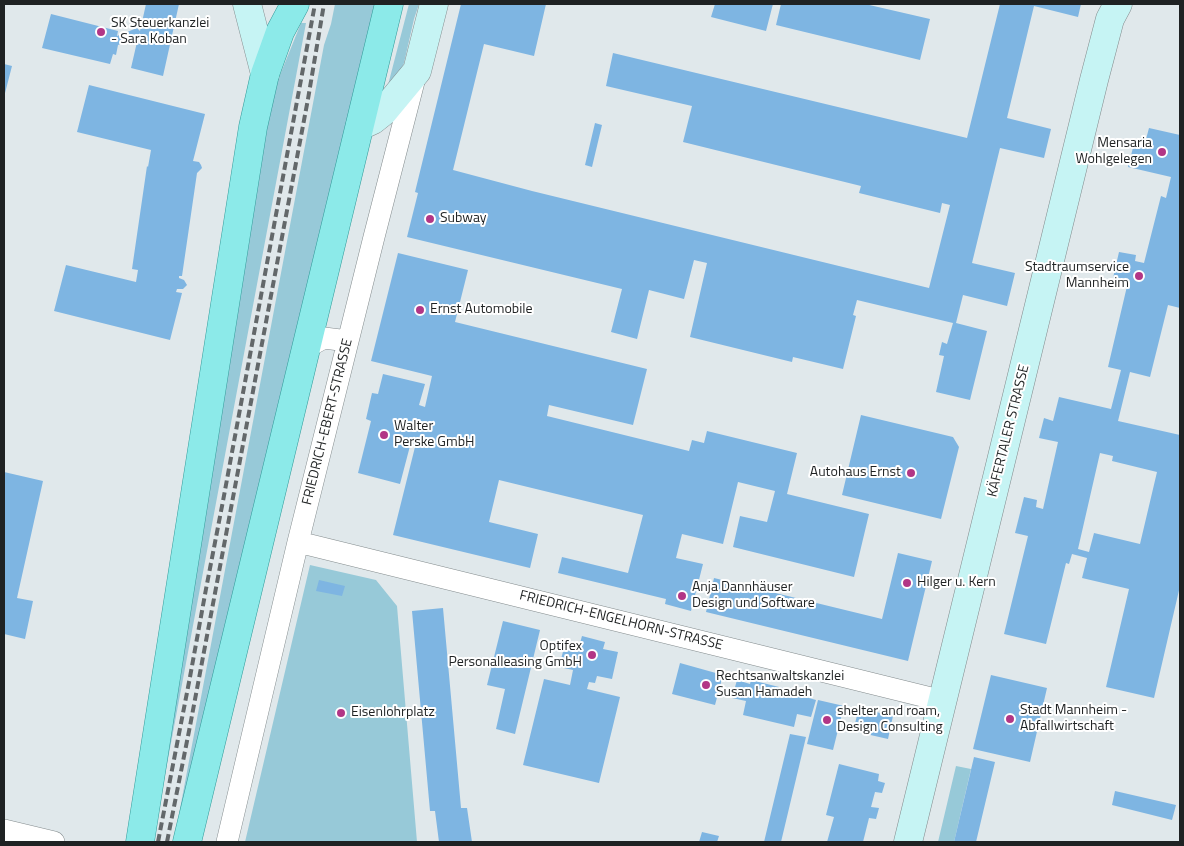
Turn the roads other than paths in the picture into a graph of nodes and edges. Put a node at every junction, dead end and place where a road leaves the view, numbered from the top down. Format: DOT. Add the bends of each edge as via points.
graph roads {
  1 [pos="247,4"];
  2 [pos="295,4"];
  3 [pos="389,4"];
  4 [pos="434,4"];
  5 [pos="1112,9"];
  6 [pos="417,72"];
  7 [pos="265,74"];
  8 [pos="360,126"];
  9 [pos="348,341"];
  10 [pos="306,348"];
  11 [pos="298,542"];
  12 [pos="943,700"];
  13 [pos="4,830"];
  14 [pos="54,842"];
  15 [pos="140,842"];
  16 [pos="187,842"];
  17 [pos="227,842"];
  18 [pos="908,842"];
  1 -- 7 [label="street"];
  2 -- 7 [label="main road" via="280,32"];
  3 -- 8 [label="main road"];
  4 -- 6 [label="street, FRIEDRICH-EBERT-STRASSE"];
  5 -- 12 [label="street, KÄFERTALER STRASSE"];
  6 -- 8 [label="street" via="383,112"];
  6 -- 9 [label="street, FRIEDRICH-EBERT-STRASSE"];
  7 -- 15 [label="main road" via="249,147"];
  8 -- 10 [label="main road"];
  9 -- 10 [label="street" via="324,338"];
  9 -- 11 [label="street, FRIEDRICH-EBERT-STRASSE"];
  10 -- 16 [label="main road"];
  11 -- 12 [label="street, FRIEDRICH-ENGELHORN-STRASSE"];
  11 -- 17 [label="street, FRIEDRICH-EBERT-STRASSE"];
  12 -- 18 [label="street, KÄFERTALER STRASSE"];
  13 -- 14 [label="street"];
}
